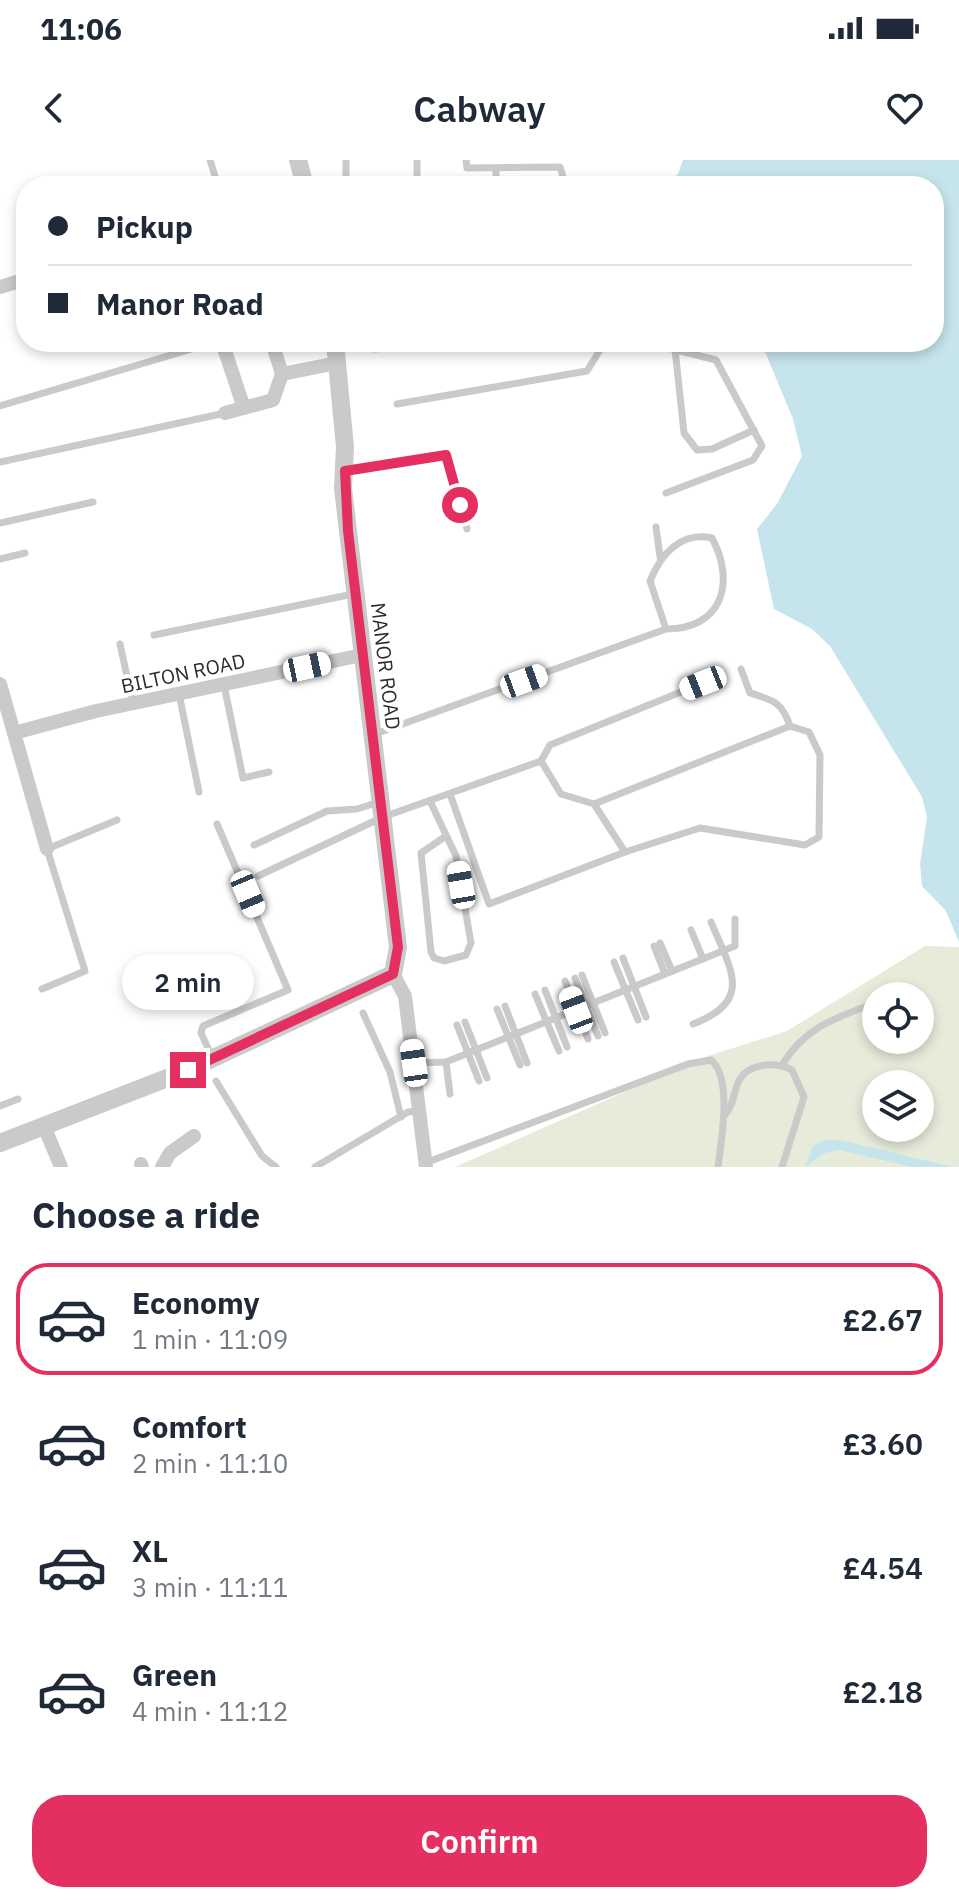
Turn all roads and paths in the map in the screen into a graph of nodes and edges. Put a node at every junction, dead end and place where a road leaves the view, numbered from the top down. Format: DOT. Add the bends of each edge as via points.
graph roads {
  1 [pos="466,160"];
  2 [pos="496,169"];
  3 [pos="496,176"];
  4 [pos="563,176"];
  5 [pos="181,352"];
  6 [pos="225,352"];
  7 [pos="275,352"];
  8 [pos="336,352"];
  9 [pos="599,352"];
  10 [pos="675,352"];
  11 [pos="686,352"];
  12 [pos="337,363"];
  13 [pos="282,374"];
  14 [pos="397,404"];
  15 [pos="0,406"];
  16 [pos="244,408"];
  17 [pos="225,413"];
  18 [pos="754,430"];
  19 [pos="0,462"];
  20 [pos="345,471"];
  21 [pos="666,493"];
  22 [pos="93,502"];
  23 [pos="0,523"];
  24 [pos="656,527"];
  25 [pos="467,529"];
  26 [pos="25,553"];
  27 [pos="660,557"];
  28 [pos="0,559"];
  29 [pos="355,594"];
  30 [pos="666,629"];
  31 [pos="154,635"];
  32 [pos="120,644"];
  33 [pos="362,655"];
  34 [pos="741,669"];
  35 [pos="703,683"];
  36 [pos="224,685"];
  37 [pos="1,694"];
  38 [pos="179,694"];
  39 [pos="133,704"];
  40 [pos="790,726"];
  41 [pos="14,733"];
  42 [pos="373,734"];
  43 [pos="541,761"];
  44 [pos="269,772"];
  45 [pos="199,792"];
  46 [pos="450,794"];
  47 [pos="430,801"];
  48 [pos="594,804"];
  49 [pos="382,810"];
  50 [pos="117,820"];
  51 [pos="217,824"];
  52 [pos="446,836"];
  53 [pos="254,845"];
  54 [pos="47,849"];
  55 [pos="625,852"];
  56 [pos="258,876"];
  57 [pos="735,919"];
  58 [pos="711,922"];
  59 [pos="691,930"];
  60 [pos="657,944"];
  61 [pos="723,951"];
  62 [pos="623,958"];
  63 [pos="703,959"];
  64 [pos="614,962"];
  65 [pos="668,973"];
  66 [pos="393,974"];
  67 [pos="579,976"];
  68 [pos="565,981"];
  69 [pos="630,988"];
  70 [pos="42,989"];
  71 [pos="545,990"];
  72 [pos="535,994"];
  73 [pos="590,1004"];
  74 [pos="501,1008"];
  75 [pos="862,1008"];
  76 [pos="576,1010"];
  77 [pos="363,1013"];
  78 [pos="646,1017"];
  79 [pos="556,1018"];
  80 [pos="638,1020"];
  81 [pos="547,1021"];
  82 [pos="461,1024"];
  83 [pos="693,1024"];
  84 [pos="602,1034"];
  85 [pos="512,1035"];
  86 [pos="588,1039"];
  87 [pos="472,1051"];
  88 [pos="213,1059"];
  89 [pos="446,1062"];
  90 [pos="414,1063"];
  91 [pos="524,1064"];
  92 [pos="782,1065"];
  93 [pos="483,1080"];
  94 [pos="216,1081"];
  95 [pos="450,1094"];
  96 [pos="18,1099"];
  97 [pos="0,1106"];
  98 [pos="419,1111"];
  99 [pos="725,1115"];
  100 [pos="401,1117"];
  101 [pos="44,1126"];
  102 [pos="194,1136"];
  103 [pos="0,1143"];
  104 [pos="425,1165"];
  105 [pos="61,1167"];
  106 [pos="162,1167"];
  107 [pos="276,1167"];
  108 [pos="315,1167"];
  109 [pos="718,1167"];
  110 [pos="782,1167"];
  1 -- 2 [label="lane" via="467,168"];
  2 -- 3 [label="lane"];
  2 -- 4 [label="lane" via="560,167"];
  5 -- 15 [label="lane"];
  6 -- 16 [label="street"];
  7 -- 13 [label="street"];
  8 -- 12 [label="street, MANOR ROAD"];
  9 -- 14 [label="lane" via="587,371"];
  10 -- 18 [label="lane" via="684,433 697,450 712,449"];
  11 -- 18 [label="lane" via="716,360"];
  12 -- 13 [label="street"];
  12 -- 20 [label="street, MANOR ROAD"];
  13 -- 16 [label="street" via="273,400"];
  16 -- 17 [label="street"];
  17 -- 19 [label="lane"];
  18 -- 21 [label="lane" via="762,446 753,460"];
  20 -- 25 [label="lane" via="446,455"];
  20 -- 29 [label="street, MANOR ROAD"];
  22 -- 23 [label="lane"];
  24 -- 27 [label="lane"];
  26 -- 28 [label="lane"];
  27 -- 30 [label="lane" via="650,581"];
  27 -- 30 [label="lane" via="700,535 712,538 718,548 721,571 719,604 712,617"];
  29 -- 31 [label="lane"];
  29 -- 33 [label="street, MANOR ROAD"];
  30 -- 42 [label="lane"];
  32 -- 39 [label="lane"];
  33 -- 36 [label="street, BILTON ROAD"];
  33 -- 42 [label="street, MANOR ROAD"];
  34 -- 40 [label="lane" via="750,693 773,698"];
  35 -- 43 [label="lane" via="550,745"];
  36 -- 38 [label="street, BILTON ROAD"];
  36 -- 44 [label="lane" via="243,778"];
  37 -- 41 [label="street"];
  38 -- 39 [label="street, BILTON ROAD"];
  38 -- 45 [label="lane"];
  39 -- 41 [label="street, BILTON ROAD"];
  40 -- 48 [label="lane"];
  40 -- 55 [label="lane" via="809,732 820,755 819,837 805,845 700,828"];
  41 -- 54 [label="street"];
  42 -- 49 [label="street, MANOR ROAD"];
  43 -- 46 [label="lane"];
  43 -- 48 [label="lane" via="561,794"];
  46 -- 47 [label="lane"];
  46 -- 55 [label="lane" via="489,904"];
  47 -- 49 [label="lane"];
  47 -- 52 [label="lane"];
  48 -- 55 [label="lane"];
  49 -- 53 [label="lane" via="327,811"];
  49 -- 56 [label="lane"];
  49 -- 66 [label="street, MANOR ROAD" via="398,947"];
  50 -- 54 [label="lane"];
  51 -- 88 [label="lane" via="288,990 203,1026"];
  52 -- 52 [label="lane" via="456,856 471,943 466,955 444,961 431,952 421,853"];
  54 -- 70 [label="lane" via="85,971"];
  57 -- 61 [label="lane" via="737,944"];
  58 -- 61 [label="lane"];
  59 -- 63 [label="lane"];
  60 -- 65 [label="lane"];
  61 -- 63 [label="lane"];
  61 -- 83 [label="lane" via="731,971 731,999 720,1014"];
  62 -- 69 [label="lane"];
  63 -- 65 [label="lane"];
  64 -- 69 [label="lane"];
  65 -- 69 [label="lane"];
  66 -- 88 [label="street"];
  66 -- 90 [label="street, MANOR ROAD" via="405,996"];
  67 -- 73 [label="lane"];
  68 -- 76 [label="lane"];
  69 -- 73 [label="lane"];
  69 -- 78 [label="lane"];
  69 -- 80 [label="lane"];
  71 -- 79 [label="lane"];
  72 -- 81 [label="lane"];
  73 -- 76 [label="lane"];
  73 -- 84 [label="lane"];
  74 -- 85 [label="lane"];
  75 -- 92 [label="lane" via="797,1041"];
  76 -- 79 [label="lane"];
  76 -- 86 [label="lane"];
  77 -- 100 [label="lane" via="390,1072"];
  79 -- 81 [label="lane"];
  79 -- 81 [label="lane" via="563,1049"];
  81 -- 85 [label="lane"];
  82 -- 87 [label="lane"];
  85 -- 87 [label="lane"];
  85 -- 91 [label="lane"];
  87 -- 89 [label="lane"];
  87 -- 93 [label="lane"];
  88 -- 101 [label="street"];
  89 -- 90 [label="lane"];
  89 -- 95 [label="lane"];
  90 -- 98 [label="street, MANOR ROAD"];
  92 -- 99 [label="lane" via="753,1067 738,1082"];
  92 -- 110 [label="lane" via="792,1070 804,1097"];
  94 -- 107 [label="lane" via="262,1156"];
  96 -- 97 [label="lane"];
  98 -- 100 [label="lane"];
  98 -- 104 [label="street, MANOR ROAD"];
  99 -- 104 [label="lane" via="715,1063 688,1064"];
  99 -- 109 [label="lane"];
  100 -- 108 [label="lane"];
  101 -- 103 [label="street"];
  101 -- 105 [label="street"];
  102 -- 106 [label="street" via="170,1153"];
}
